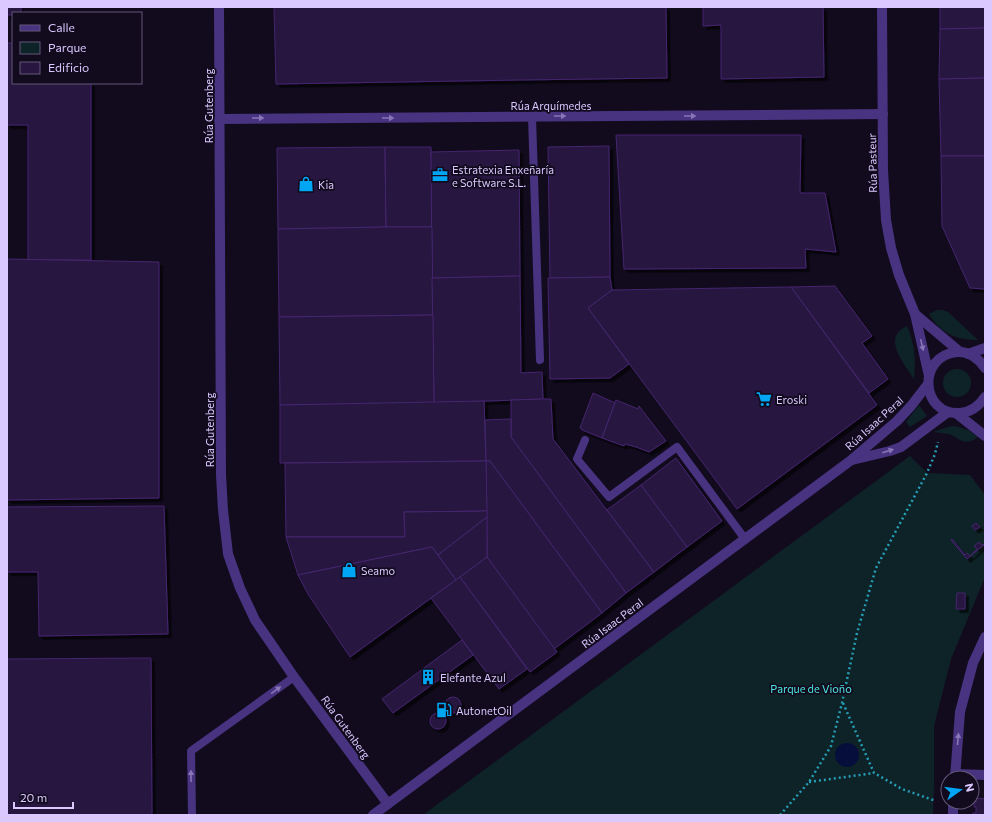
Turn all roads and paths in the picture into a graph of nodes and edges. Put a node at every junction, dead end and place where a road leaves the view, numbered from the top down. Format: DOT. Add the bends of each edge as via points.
graph roads {
  1 [pos="219,7"];
  2 [pos="882,7"];
  3 [pos="883,114"];
  4 [pos="532,117"];
  5 [pos="219,119"];
  6 [pos="915,314"];
  7 [pos="985,348"];
  8 [pos="964,353"];
  9 [pos="540,360"];
  10 [pos="985,368"];
  11 [pos="928,380"];
  12 [pos="985,397"];
  13 [pos="952,412"];
  14 [pos="985,436"];
  15 [pos="585,440"];
  16 [pos="938,442"];
  17 [pos="850,461"];
  18 [pos="745,539"];
  19 [pos="985,637"];
  20 [pos="294,677"];
  21 [pos="842,703"];
  22 [pos="955,770"];
  23 [pos="874,773"];
  24 [pos="809,782"];
  25 [pos="936,801"];
  26 [pos="388,804"];
  27 [pos="192,815"];
  28 [pos="373,815"];
  29 [pos="780,815"];
  1 -- 5 [label="street, Rúa Gutenberg"];
  2 -- 3 [label="street, Rúa Pasteur"];
  4 -- 3 [label="street, Rúa Arquímedes, one-way"];
  3 -- 6 [label="street, Rúa Pasteur" via="886,220 899,275"];
  5 -- 4 [label="street, Rúa Arquímedes, one-way"];
  4 -- 9 [label="lane"];
  5 -- 20 [label="street, Rúa Gutenberg" via="221,475 228,554 255,620"];
  6 -- 8 [label="street, Rúa Pasteur"];
  6 -- 11 [label="street, Rúa Pasteur, one-way"];
  7 -- 8 [label="street"];
  8 -- 10 [label="street, Rúa Pasteur" via="976,358"];
  8 -- 11 [label="street, Rúa Isaac Peral" via="943,356 932,368"];
  11 -- 13 [label="street, Rúa Pasteur" via="934,401"];
  11 -- 17 [label="street, Rúa Isaac Peral" via="911,406 897,421"];
  12 -- 13 [label="street" via="974,409 965,413"];
  13 -- 14 [label="street"];
  17 -- 13 [label="street, Rúa Isaac Peral, one-way" via="901,447"];
  15 -- 18 [label="lane" via="577,459 609,497 677,447"];
  16 -- 21 [label="path" via="927,473 876,568 857,632"];
  17 -- 18 [label="street, Rúa Isaac Peral"];
  18 -- 26 [label="street, Rúa Isaac Peral"];
  22 -- 19 [label="street, one-way" via="960,712 973,663"];
  20 -- 26 [label="street, Rúa Gutenberg"];
  27 -- 20 [label="lane, one-way" via="191,751"];
  21 -- 23 [label="path"];
  21 -- 24 [label="path" via="831,746"];
  23 -- 24 [label="path"];
  23 -- 25 [label="path" via="902,789"];
  24 -- 29 [label="path"];
  26 -- 28 [label="street, Rúa Isaac Peral"];
}
